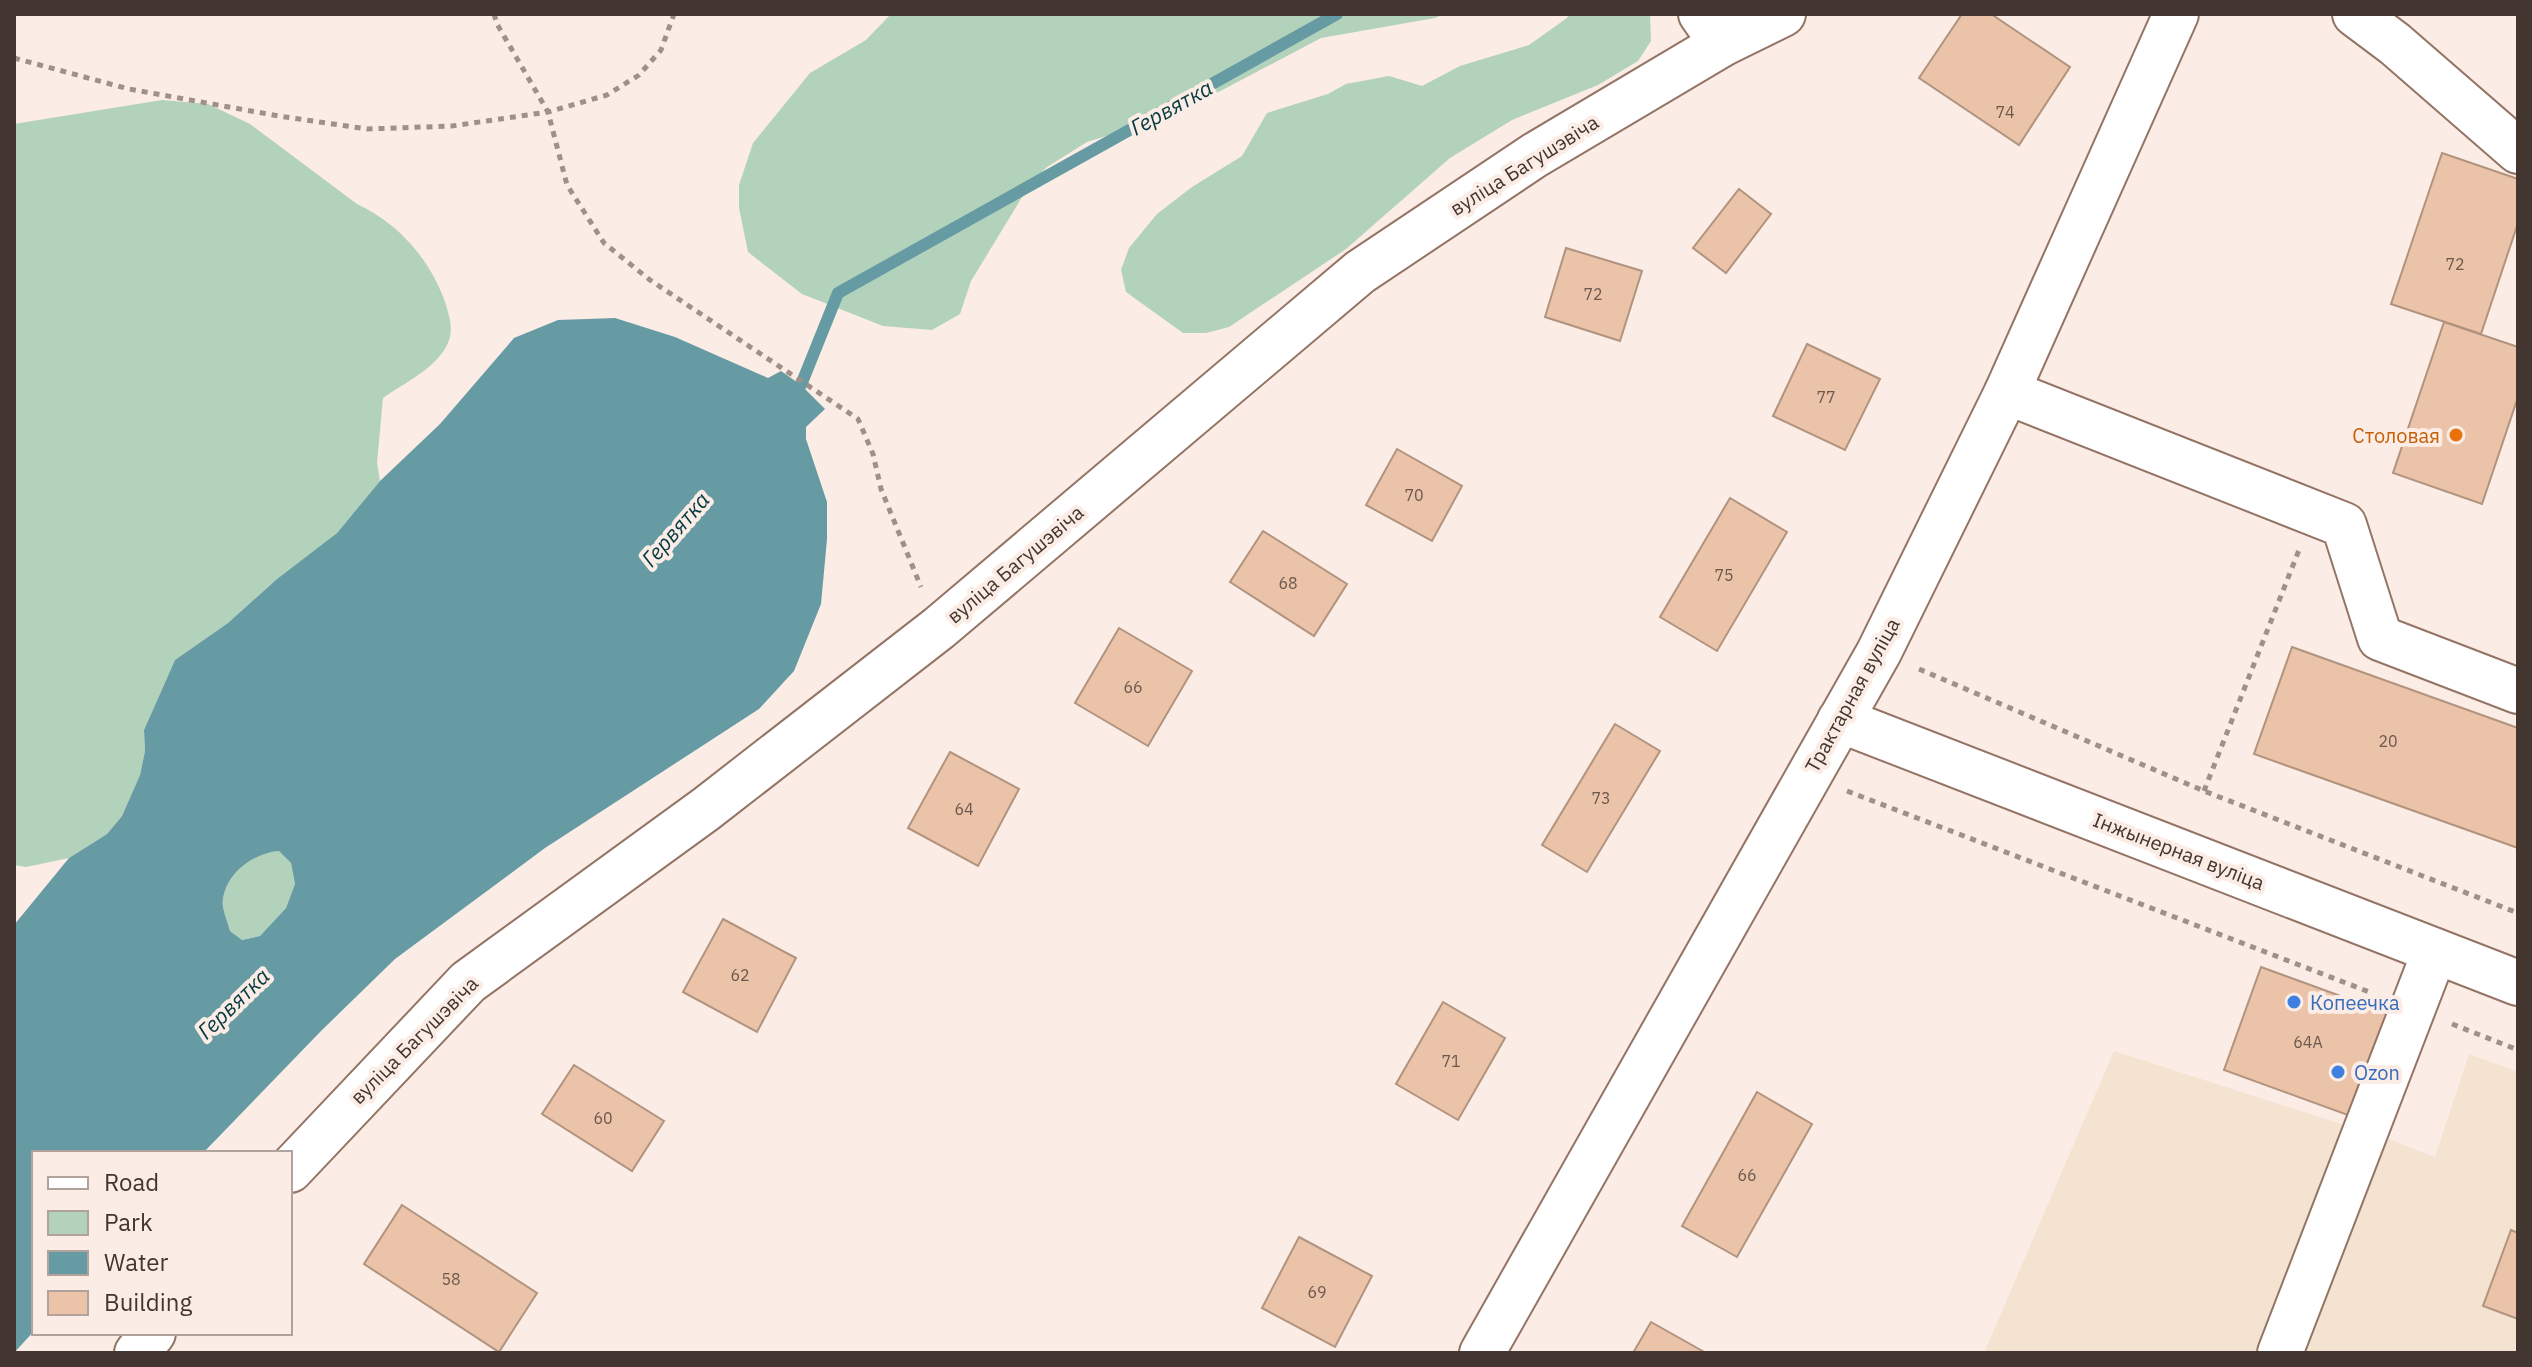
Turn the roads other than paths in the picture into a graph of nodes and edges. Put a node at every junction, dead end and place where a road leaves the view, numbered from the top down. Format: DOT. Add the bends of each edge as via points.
graph roads {
  1 [pos="1783,14"];
  2 [pos="2176,14"];
  3 [pos="2355,14"];
  4 [pos="1711,29"];
  5 [pos="2518,151"];
  6 [pos="2007,392"];
  7 [pos="2518,691"];
  8 [pos="1840,720"];
  9 [pos="2435,951"];
  10 [pos="2518,983"];
  11 [pos="292,1168"];
  12 [pos="151,1335"];
  13 [pos="137,1353"];
  14 [pos="1482,1353"];
  15 [pos="2280,1353"];
  1 -- 4 [label="street, вуліца Багушэвіча"];
  2 -- 6 [label="street, Трактарная вуліца"];
  3 -- 5 [label="street"];
  4 -- 11 [label="street, вуліца Багушэвіча" via="1360,272 939,628 706,809 468,982"];
  6 -- 7 [label="street" via="2344,525 2380,638"];
  6 -- 8 [label="street, Трактарная вуліца"];
  8 -- 9 [label="street, Інжынерная вуліца"];
  8 -- 14 [label="street, Трактарная вуліца"];
  9 -- 10 [label="street, Інжынерная вуліца"];
  9 -- 15 [label="street"];
  12 -- 13 [label="street"];
}
